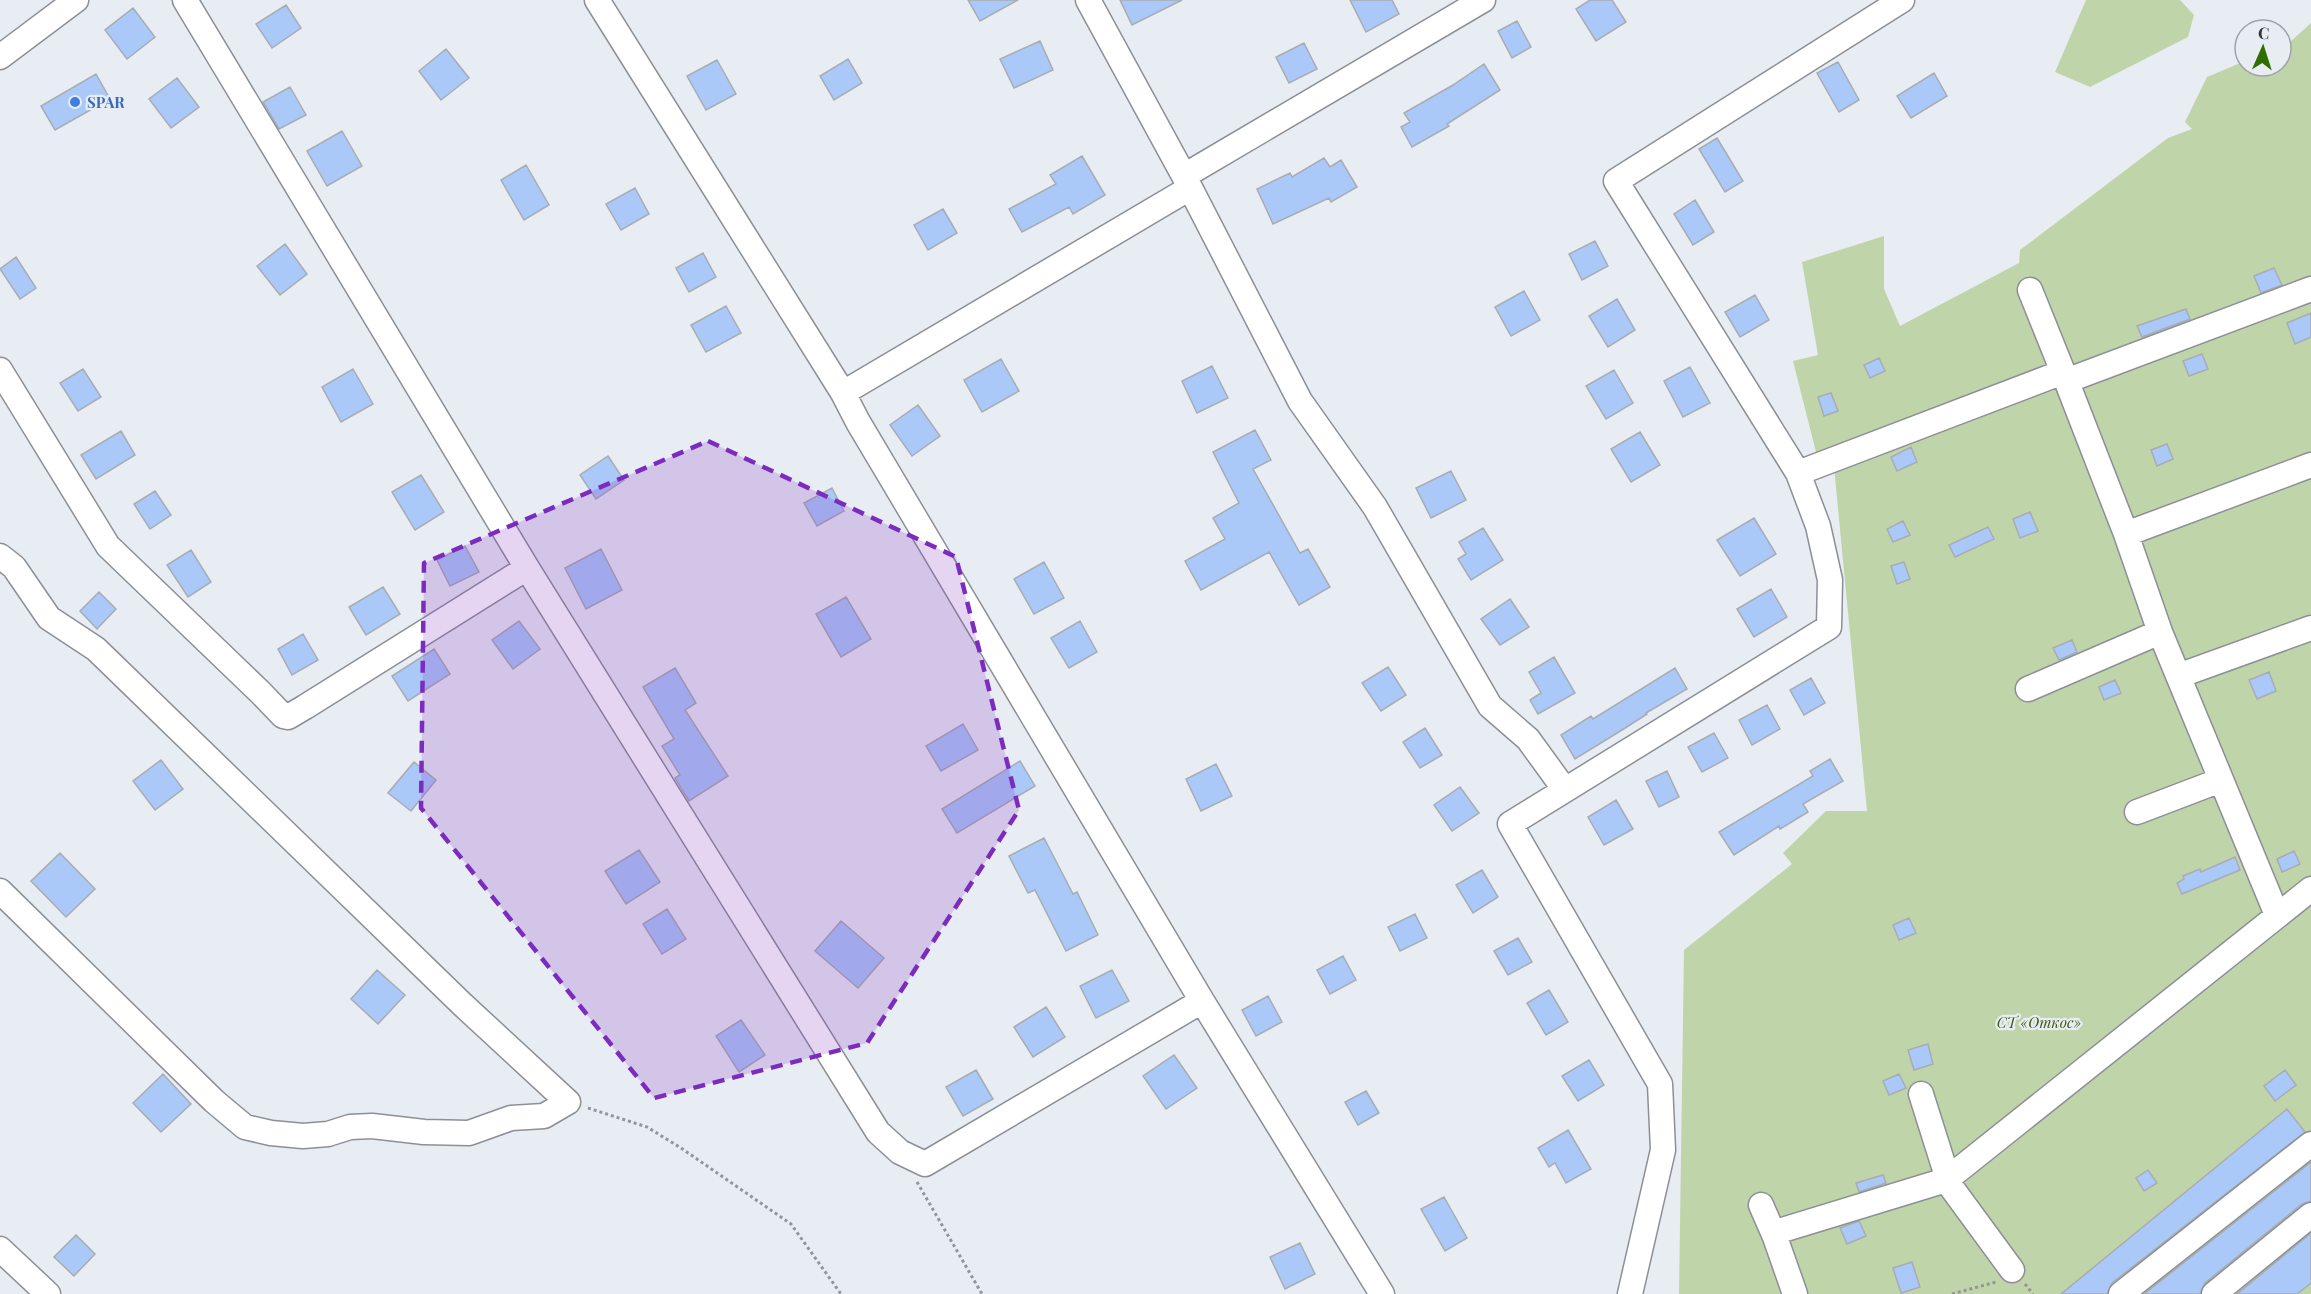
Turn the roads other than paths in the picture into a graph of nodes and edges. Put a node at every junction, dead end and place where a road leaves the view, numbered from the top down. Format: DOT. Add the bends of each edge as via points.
graph roads {
  1 [pos="76,0"];
  2 [pos="185,0"];
  3 [pos="597,0"];
  4 [pos="1088,0"];
  5 [pos="1483,0"];
  6 [pos="1902,0"];
  7 [pos="0,57"];
  8 [pos="1187,182"];
  9 [pos="2311,289"];
  10 [pos="2030,290"];
  11 [pos="0,370"];
  12 [pos="2065,377"];
  13 [pos="843,393"];
  14 [pos="2311,465"];
  15 [pos="1798,473"];
  16 [pos="2126,534"];
  17 [pos="0,556"];
  18 [pos="527,568"];
  19 [pos="2311,628"];
  20 [pos="2160,632"];
  21 [pos="2178,676"];
  22 [pos="2028,689"];
  23 [pos="2221,780"];
  24 [pos="1565,790"];
  25 [pos="2137,812"];
  26 [pos="2311,889"];
  27 [pos="0,891"];
  28 [pos="2277,915"];
  29 [pos="1202,1001"];
  30 [pos="1921,1094"];
  31 [pos="2311,1144"];
  32 [pos="1946,1180"];
  33 [pos="1761,1205"];
  34 [pos="2311,1215"];
  35 [pos="1775,1237"];
  36 [pos="0,1249"];
  37 [pos="2012,1270"];
  38 [pos="48,1294"];
  39 [pos="1382,1294"];
  40 [pos="1630,1294"];
  41 [pos="1795,1294"];
  42 [pos="2121,1294"];
  43 [pos="2214,1294"];
  1 -- 7 [label="street"];
  2 -- 18 [label="street"];
  3 -- 13 [label="street"];
  4 -- 8 [label="street"];
  5 -- 8 [label="street"];
  6 -- 15 [label="street" via="1616,181"];
  8 -- 13 [label="street"];
  8 -- 24 [label="street" via="1300,401 1375,507 1490,706 1528,739"];
  9 -- 12 [label="street"];
  10 -- 12 [label="street"];
  11 -- 18 [label="street" via="108,546 283,716 305,707"];
  12 -- 15 [label="street"];
  12 -- 16 [label="street"];
  13 -- 29 [label="street"];
  14 -- 16 [label="street"];
  15 -- 24 [label="street" via="1818,526 1830,580 1829,627"];
  16 -- 20 [label="street"];
  17 -- 27 [label="street" via="14,567 49,618 96,649 568,1102 544,1116 511,1118 469,1133 372,1126 303,1136 244,1127"];
  18 -- 29 [label="street" via="878,1132 900,1152 925,1164"];
  19 -- 21 [label="street"];
  20 -- 21 [label="street"];
  20 -- 22 [label="street"];
  21 -- 23 [label="street"];
  23 -- 25 [label="street"];
  23 -- 28 [label="street"];
  24 -- 40 [label="street" via="1510,824 1660,1084 1663,1150"];
  26 -- 28 [label="street"];
  28 -- 32 [label="street"];
  29 -- 39 [label="street"];
  30 -- 32 [label="street"];
  31 -- 42 [label="street"];
  32 -- 35 [label="street" via="1779,1231"];
  32 -- 37 [label="street"];
  33 -- 35 [label="street"];
  34 -- 43 [label="street"];
  35 -- 41 [label="street"];
  36 -- 38 [label="street"];
}
